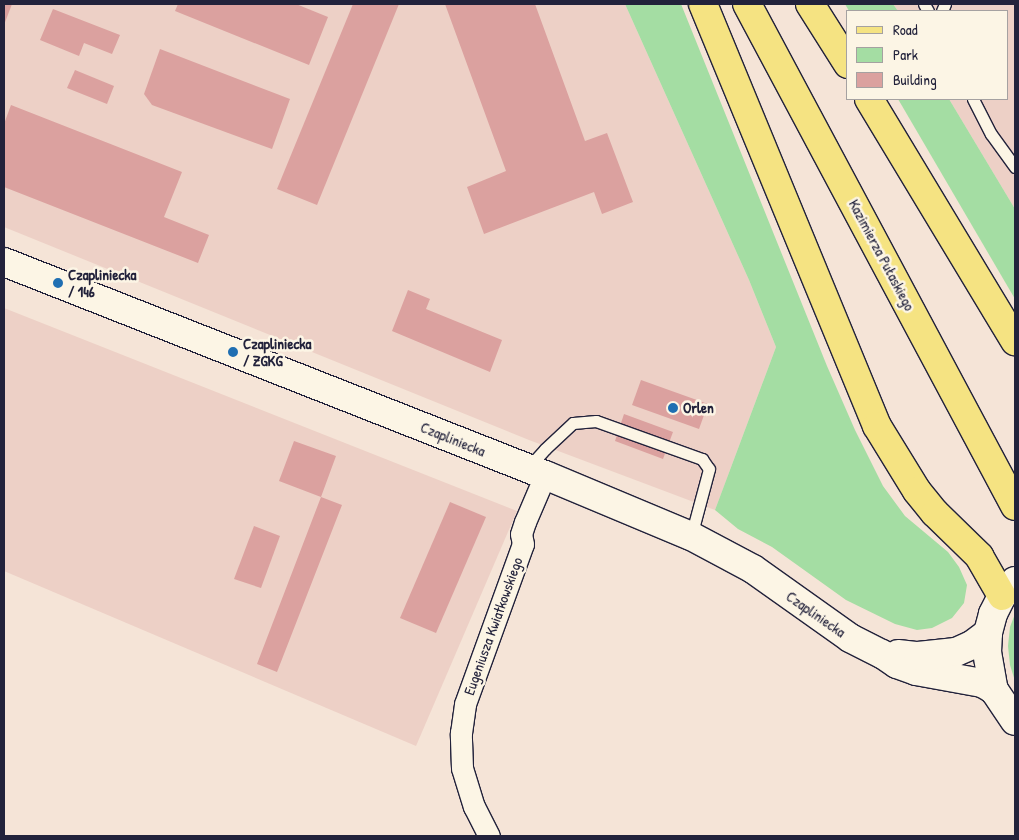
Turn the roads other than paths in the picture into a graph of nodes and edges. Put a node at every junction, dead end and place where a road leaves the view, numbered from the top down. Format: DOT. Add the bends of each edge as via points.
graph roads {
  1 [pos="703,4"];
  2 [pos="747,4"];
  3 [pos="810,4"];
  4 [pos="846,61"];
  5 [pos="870,100"];
  6 [pos="974,100"];
  7 [pos="1015,167"];
  8 [pos="4,262"];
  9 [pos="1015,341"];
  10 [pos="537,472"];
  11 [pos="1015,506"];
  12 [pos="691,536"];
  13 [pos="1009,588"];
  14 [pos="988,633"];
  15 [pos="882,654"];
  16 [pos="994,690"];
  17 [pos="1015,721"];
  18 [pos="489,836"];
  1 -- 13 [label="main road" via="877,426 935,514"];
  2 -- 11 [label="main road, Kazimierza Pułaskiego"];
  3 -- 4 [label="main road"];
  5 -- 9 [label="main road"];
  6 -- 7 [label="lane" via="991,134"];
  8 -- 10 [label="main road, Czapliniecka"];
  10 -- 12 [label="main road, Czapliniecka"];
  10 -- 12 [label="lane" via="573,423 596,421 702,459 709,469"];
  10 -- 18 [label="street, Eugeniusza Kwiatkowskiego" via="521,534 523,544 465,704 462,768 474,807"];
  12 -- 15 [label="main road, Czapliniecka" via="753,569 850,638"];
  13 -- 14 [label="main road" via="993,614"];
  14 -- 15 [label="main road, Czapliniecka" via="956,652 918,656"];
  14 -- 16 [label="main road" via="989,672"];
  15 -- 16 [label="main road, Czapliniecka" via="897,664 982,683"];
  16 -- 17 [label="main road"];
}
